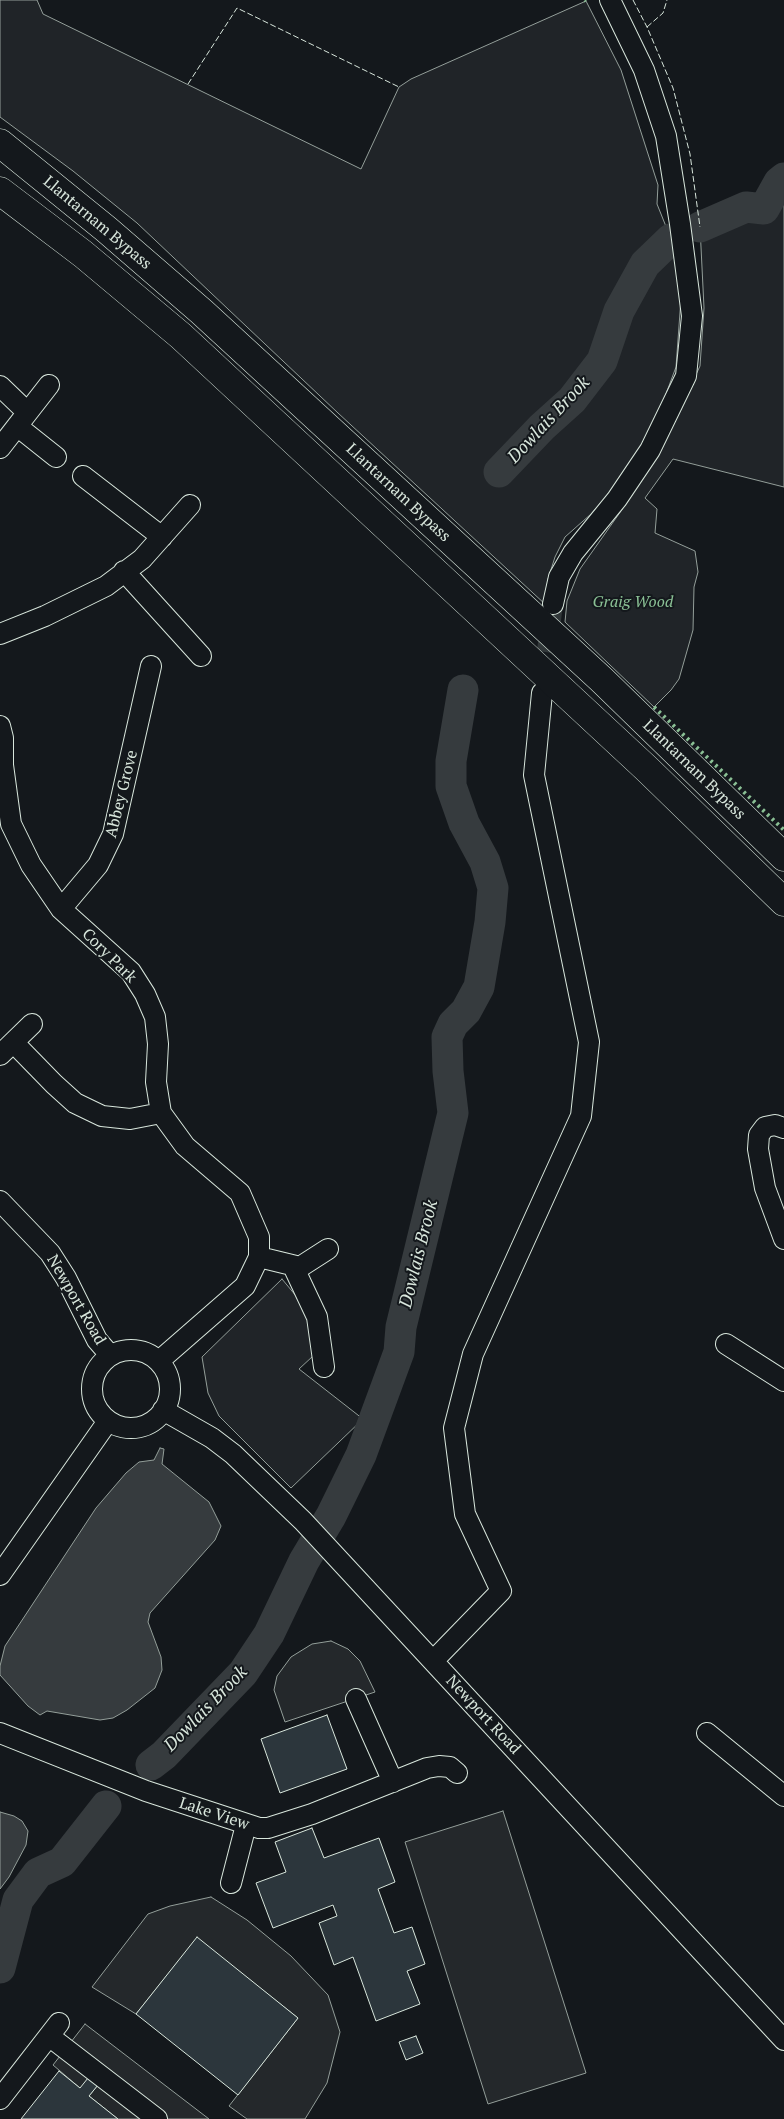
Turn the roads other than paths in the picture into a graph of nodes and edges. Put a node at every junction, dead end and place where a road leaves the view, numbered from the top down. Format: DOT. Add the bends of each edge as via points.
graph roads {
  1 [pos="610,0"];
  2 [pos="0,143"];
  3 [pos="0,191"];
  4 [pos="49,385"];
  5 [pos="3,389"];
  6 [pos="22,419"];
  7 [pos="0,448"];
  8 [pos="56,457"];
  9 [pos="83,476"];
  10 [pos="190,505"];
  11 [pos="162,537"];
  12 [pos="124,571"];
  13 [pos="553,604"];
  14 [pos="0,634"];
  15 [pos="201,656"];
  16 [pos="151,666"];
  17 [pos="542,693"];
  18 [pos="0,726"];
  19 [pos="6,825"];
  20 [pos="784,857"];
  21 [pos="784,902"];
  22 [pos="61,909"];
  23 [pos="32,1024"];
  24 [pos="7,1049"];
  25 [pos="161,1113"];
  26 [pos="784,1128"];
  27 [pos="0,1201"];
  28 [pos="784,1239"];
  29 [pos="328,1249"];
  30 [pos="259,1258"];
  31 [pos="293,1266"];
  32 [pos="726,1344"];
  33 [pos="110,1355"];
  34 [pos="158,1361"];
  35 [pos="324,1367"];
  36 [pos="784,1381"];
  37 [pos="164,1410"];
  38 [pos="108,1421"];
  39 [pos="0,1575"];
  40 [pos="433,1661"];
  41 [pos="356,1699"];
  42 [pos="0,1733"];
  43 [pos="707,1733"];
  44 [pos="457,1773"];
  45 [pos="393,1782"];
  46 [pos="784,1796"];
  47 [pos="246,1825"];
  48 [pos="231,1882"];
  49 [pos="784,2040"];
  50 [pos="0,2099"];
  51 [pos="158,2119"];
  1 -- 13 [label="street" via="644,70 666,136 692,316 686,376 650,450 617,499 573,553 559,577"];
  2 -- 20 [label="highway, Llantarnam Bypass" via="202,312 602,680"];
  3 -- 21 [label="highway, Llantarnam Bypass" via="83,254 181,336 640,763"];
  4 -- 6 [label="street"];
  5 -- 6 [label="street"];
  6 -- 7 [label="street"];
  6 -- 8 [label="street"];
  9 -- 11 [label="street"];
  10 -- 11 [label="street"];
  11 -- 12 [label="street"];
  12 -- 14 [label="street" via="106,586 70,605"];
  12 -- 15 [label="street"];
  16 -- 22 [label="street, Abbey Grove" via="113,834 98,865"];
  17 -- 40 [label="street" via="534,775 589,1042 581,1116 473,1354 454,1428 465,1514 501,1590"];
  18 -- 19 [label="street, Cory Park"];
  19 -- 22 [label="street, Cory Park"];
  22 -- 25 [label="street, Cory Park" via="131,972 145,994 155,1017 158,1044 156,1082"];
  23 -- 24 [label="street"];
  24 -- 25 [label="street" via="75,1103 102,1116 130,1119"];
  25 -- 30 [label="street, Cory Park" via="185,1146 240,1193 259,1237"];
  26 -- 28 [label="street" via="775,1125 765,1127 759,1135 758,1149 765,1188"];
  27 -- 33 [label="street, Newport Road" via="50,1253 97,1340"];
  29 -- 31 [label="street" via="300,1267"];
  30 -- 31 [label="street"];
  30 -- 34 [label="street" via="245,1286"];
  31 -- 35 [label="street" via="317,1317"];
  32 -- 36 [label="street"];
  33 -- 34 [label="street" via="122,1350 135,1350 148,1353"];
  33 -- 38 [label="street" via="100,1364 91,1388 99,1412"];
  34 -- 37 [label="street" via="169,1380 169,1396"];
  37 -- 38 [label="street" via="144,1426 125,1427"];
  37 -- 40 [label="street, Newport Road" via="233,1454 303,1521"];
  38 -- 39 [label="street"];
  40 -- 49 [label="street, Newport Road"];
  41 -- 45 [label="street"];
  42 -- 47 [label="street, Lake View" via="146,1791"];
  43 -- 46 [label="street"];
  44 -- 45 [label="street, Lake View" via="450,1767 439,1766"];
  45 -- 47 [label="street, Lake View" via="268,1828"];
  47 -- 48 [label="street"];
  50 -- 51 [label="street" via="54,2030"];
}
